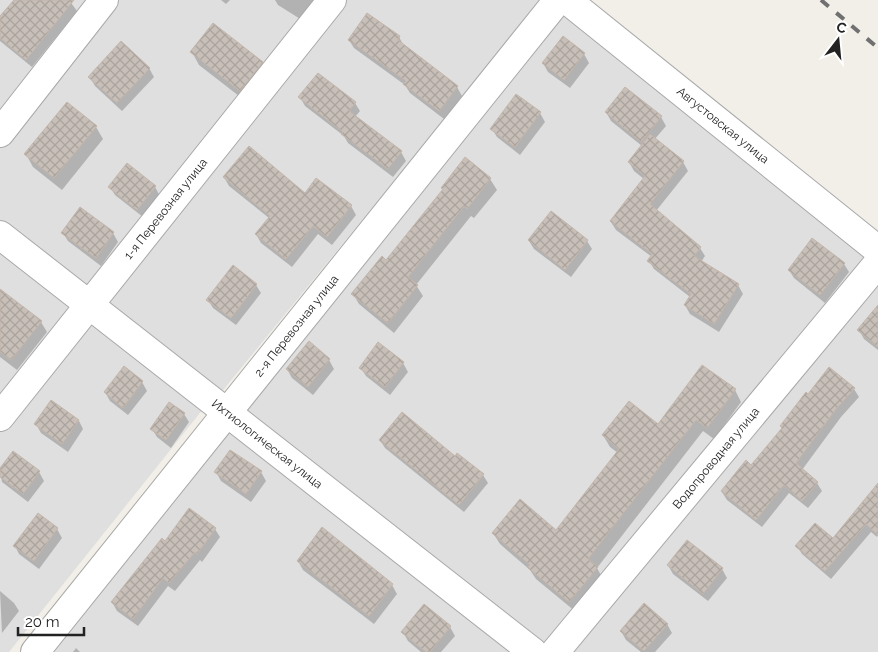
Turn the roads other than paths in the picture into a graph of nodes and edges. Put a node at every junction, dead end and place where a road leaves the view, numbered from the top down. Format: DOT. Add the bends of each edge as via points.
graph roads {
  1 [pos="104,0"];
  2 [pos="332,0"];
  3 [pos="558,0"];
  4 [pos="567,0"];
  5 [pos="0,133"];
  6 [pos="0,235"];
  7 [pos="878,250"];
  8 [pos="878,263"];
  9 [pos="89,305"];
  10 [pos="227,412"];
  11 [pos="0,417"];
  12 [pos="35,652"];
  13 [pos="533,652"];
  14 [pos="555,652"];
  1 -- 5 [label="street"];
  2 -- 9 [label="street, 1-я Перевозная улица"];
  3 -- 10 [label="street, 2-я Перевозная улица"];
  4 -- 7 [label="street, Августовская улица"];
  6 -- 9 [label="street, Ихтиологическая улица"];
  8 -- 14 [label="street, Водопроводная улица"];
  9 -- 10 [label="street, Ихтиологическая улица"];
  9 -- 11 [label="street, 1-я Перевозная улица"];
  10 -- 12 [label="street, 2-я Перевозная улица"];
  10 -- 13 [label="street, Ихтиологическая улица"];
}
